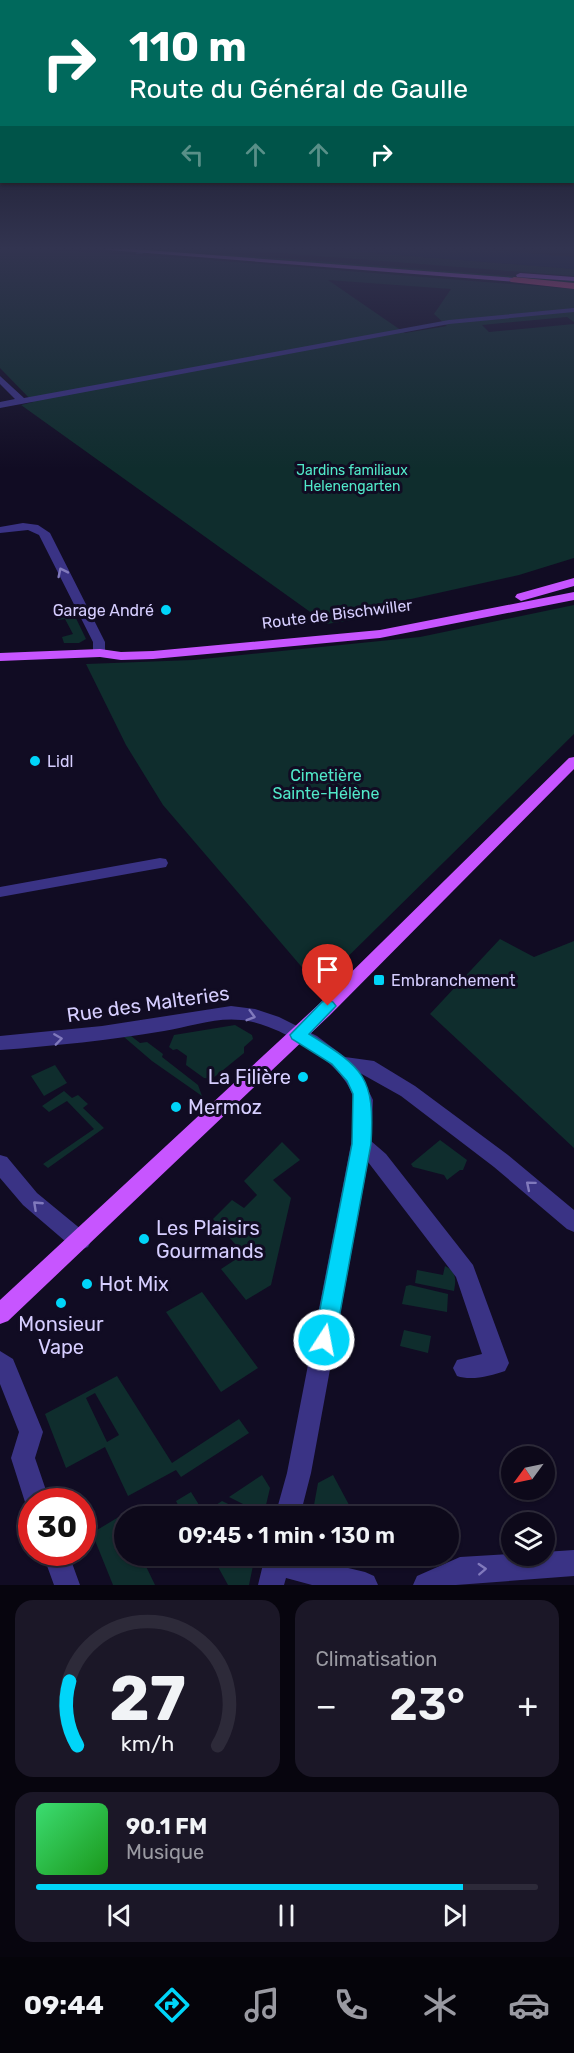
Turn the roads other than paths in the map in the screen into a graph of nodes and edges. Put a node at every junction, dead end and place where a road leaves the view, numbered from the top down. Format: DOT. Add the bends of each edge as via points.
graph roads {
  1 [pos="460,321"];
  2 [pos="0,379"];
  3 [pos="22,401"];
  4 [pos="0,405"];
  5 [pos="0,530"];
  6 [pos="574,582"];
  7 [pos="574,596"];
  8 [pos="100,653"];
  9 [pos="0,657"];
  10 [pos="574,761"];
  11 [pos="160,863"];
  12 [pos="0,892"];
  13 [pos="298,1035"];
  14 [pos="0,1043"];
  15 [pos="344,1064"];
  16 [pos="362,1144"];
  17 [pos="0,1163"];
  18 [pos="574,1223"];
  19 [pos="80,1240"];
  20 [pos="0,1314"];
  21 [pos="0,1362"];
  22 [pos="465,1368"];
  23 [pos="33,1488"];
  24 [pos="291,1506"];
  25 [pos="574,1563"];
  26 [pos="61,1566"];
  27 [pos="275,1568"];
  28 [pos="349,1583"];
  29 [pos="67,1585"];
  30 [pos="426,1585"];
  1 -- 3 [label="street"];
  2 -- 3 [label="street"];
  3 -- 4 [label="street"];
  8 -- 5 [label="street, one-way" via="99,642 44,533 34,526"];
  6 -- 8 [label="main road, Route de Bischwiller" via="389,626"];
  7 -- 8 [label="main road, Route de Bischwiller" via="369,635 185,653"];
  8 -- 9 [label="main road, Route de Bischwiller"];
  10 -- 13 [label="main road"];
  11 -- 12 [label="street"];
  14 -- 13 [label="street, Rue des Malteries, one-way" via="49,1041 244,1013"];
  13 -- 15 [label="street, Rue des Malteries"];
  13 -- 19 [label="main road"];
  15 -- 16 [label="street" via="362,1094"];
  18 -- 15 [label="street, one-way" via="501,1161 408,1091 367,1065"];
  16 -- 22 [label="street" via="379,1160 465,1272 497,1363"];
  16 -- 24 [label="street"];
  19 -- 17 [label="street, one-way" via="30,1199"];
  19 -- 20 [label="main road"];
  21 -- 23 [label="street" via="31,1432 23,1458"];
  30 -- 25 [label="street, one-way" via="460,1570"];
  26 -- 29 [label="street"];
  27 -- 28 [label="street"];
}
